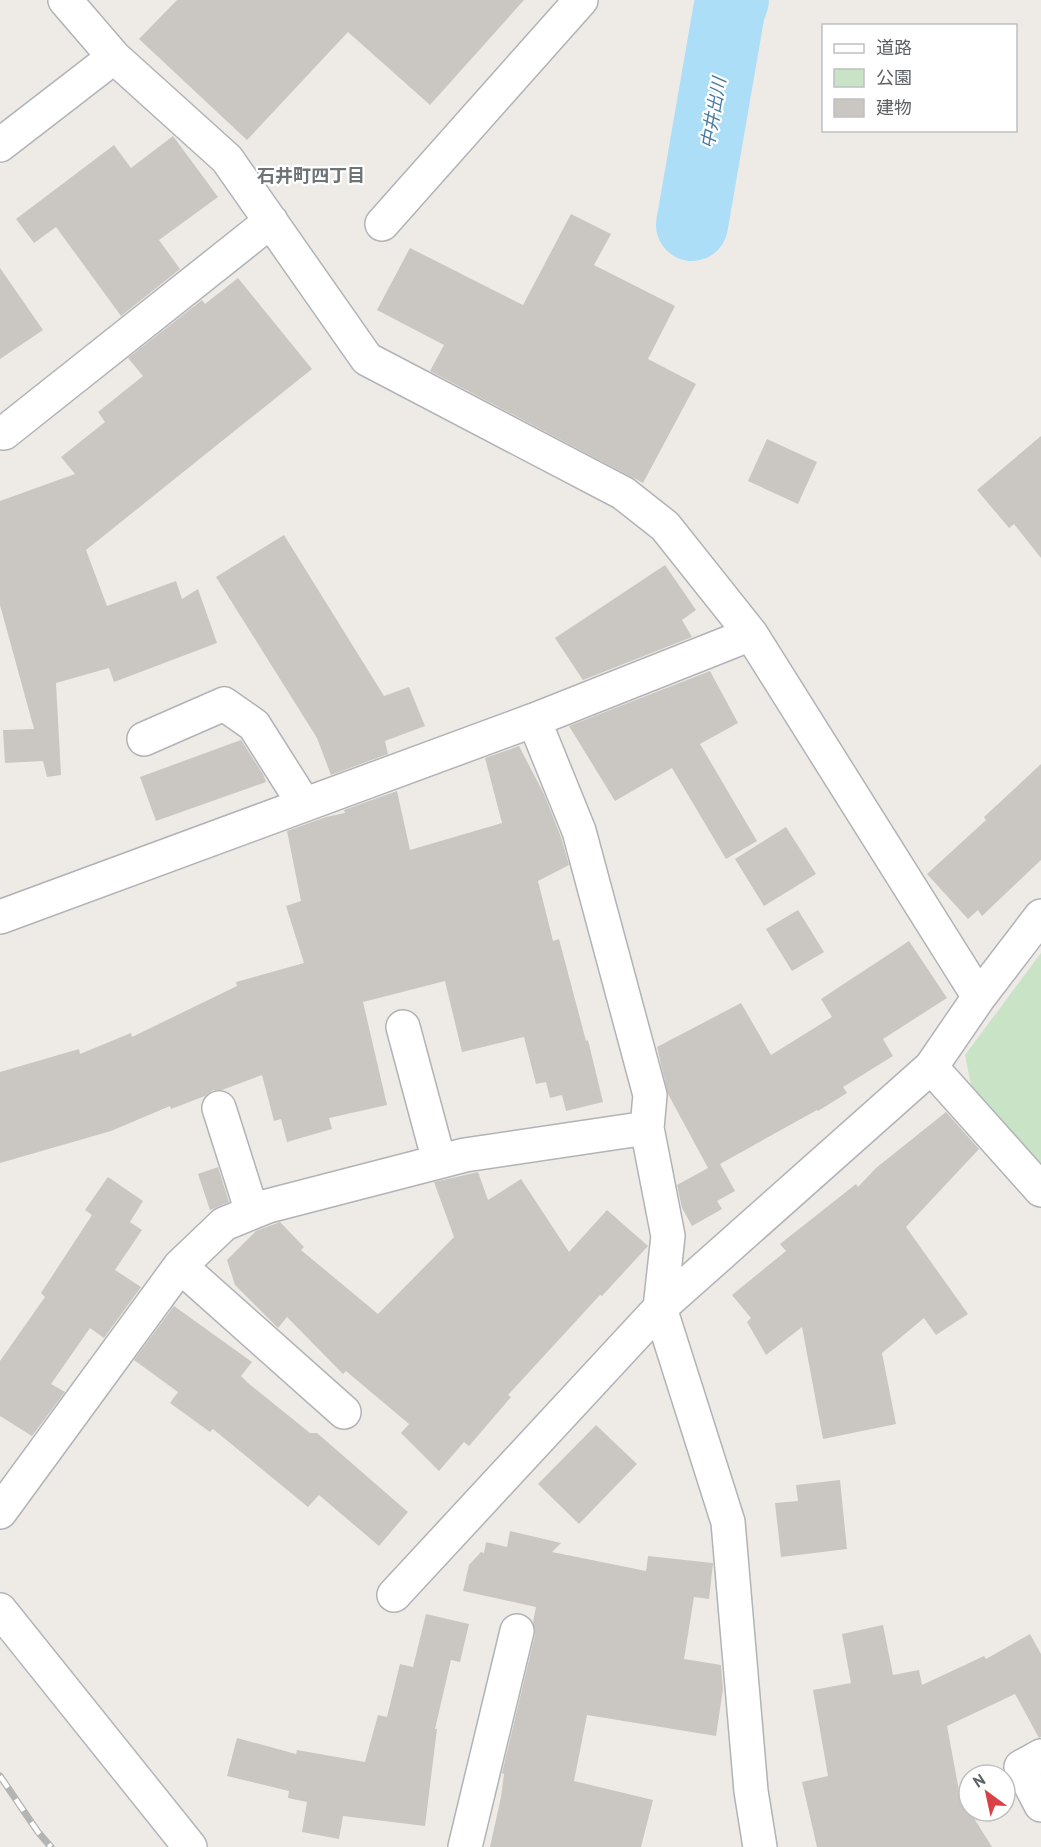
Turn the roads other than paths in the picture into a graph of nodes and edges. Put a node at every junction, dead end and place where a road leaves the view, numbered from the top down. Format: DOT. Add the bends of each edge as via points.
graph roads {
  1 [pos="65,0"];
  2 [pos="581,0"];
  3 [pos="114,57"];
  4 [pos="0,145"];
  5 [pos="271,221"];
  6 [pos="382,224"];
  7 [pos="4,433"];
  8 [pos="752,634"];
  9 [pos="534,720"];
  10 [pos="144,739"];
  11 [pos="304,804"];
  12 [pos="1041,916"];
  13 [pos="0,917"];
  14 [pos="979,997"];
  15 [pos="402,1027"];
  16 [pos="931,1067"];
  17 [pos="219,1108"];
  18 [pos="647,1128"];
  19 [pos="439,1161"];
  20 [pos="1041,1190"];
  21 [pos="252,1212"];
  22 [pos="180,1266"];
  23 [pos="660,1308"];
  24 [pos="344,1412"];
  25 [pos="0,1512"];
  26 [pos="394,1595"];
  27 [pos="0,1610"];
  28 [pos="517,1631"];
  29 [pos="1041,1756"];
  30 [pos="1041,1805"];
  31 [pos="190,1847"];
  32 [pos="465,1847"];
  33 [pos="760,1847"];
  1 -- 3 [label="street"];
  2 -- 6 [label="street"];
  3 -- 4 [label="street"];
  3 -- 5 [label="street" via="227,159"];
  5 -- 7 [label="street"];
  5 -- 8 [label="street" via="367,359 623,493 665,526"];
  8 -- 9 [label="street"];
  8 -- 14 [label="street"];
  9 -- 11 [label="street"];
  9 -- 18 [label="street" via="579,831 650,1095"];
  10 -- 11 [label="street" via="224,704 254,725"];
  11 -- 13 [label="street"];
  12 -- 14 [label="street"];
  14 -- 16 [label="street"];
  15 -- 19 [label="street"];
  16 -- 20 [label="street"];
  16 -- 23 [label="street"];
  17 -- 21 [label="street"];
  18 -- 19 [label="street"];
  18 -- 23 [label="street" via="668,1236"];
  19 -- 21 [label="street"];
  21 -- 22 [label="street" via="224,1224"];
  22 -- 24 [label="street"];
  22 -- 25 [label="street"];
  23 -- 26 [label="street"];
  23 -- 33 [label="street" via="728,1522 751,1791"];
  27 -- 31 [label="street"];
  28 -- 32 [label="street"];
  29 -- 30 [label="street" via="1022,1767"];
}
